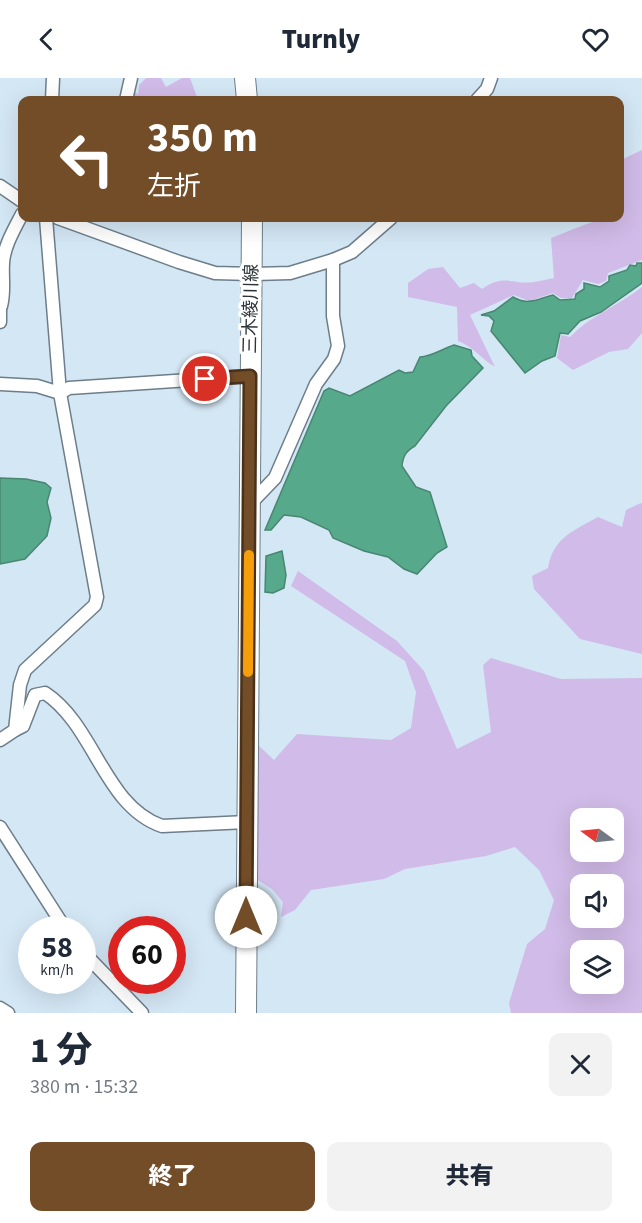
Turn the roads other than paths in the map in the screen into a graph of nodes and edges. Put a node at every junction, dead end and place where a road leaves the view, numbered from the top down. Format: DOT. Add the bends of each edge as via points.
graph roads {
  1 [pos="53,78"];
  2 [pos="131,78"];
  3 [pos="245,78"];
  4 [pos="490,78"];
  5 [pos="52,96"];
  6 [pos="127,96"];
  7 [pos="247,96"];
  8 [pos="481,96"];
  9 [pos="0,186"];
  10 [pos="18,198"];
  11 [pos="18,222"];
  12 [pos="46,222"];
  13 [pos="69,222"];
  14 [pos="252,222"];
  15 [pos="386,222"];
  16 [pos="333,260"];
  17 [pos="252,274"];
  18 [pos="0,306"];
  19 [pos="0,322"];
  20 [pos="250,376"];
  21 [pos="1,383"];
  22 [pos="60,393"];
  23 [pos="249,505"];
  24 [pos="15,730"];
  25 [pos="0,740"];
  26 [pos="247,822"];
  27 [pos="0,827"];
  28 [pos="57,916"];
  29 [pos="96,965"];
  30 [pos="0,1008"];
  31 [pos="8,1013"];
  32 [pos="142,1013"];
  33 [pos="246,1013"];
  1 -- 5 [label="street"];
  2 -- 6 [label="street"];
  3 -- 7 [label="main road"];
  4 -- 8 [label="street"];
  9 -- 10 [label="street"];
  11 -- 18 [label="street" via="3,262 5,294"];
  12 -- 22 [label="street"];
  13 -- 17 [label="street" via="215,273"];
  14 -- 17 [label="main road, 三木綾川線"];
  15 -- 16 [label="street" via="352,252"];
  16 -- 17 [label="street" via="290,273"];
  16 -- 23 [label="street" via="333,316 338,346 334,359 316,384 274,478"];
  17 -- 20 [label="main road, 三木綾川線"];
  18 -- 19 [label="street"];
  20 -- 22 [label="street" via="69,388"];
  20 -- 23 [label="main road, 三木綾川線"];
  21 -- 22 [label="street" via="37,386"];
  22 -- 24 [label="street" via="97,597 95,605 25,670"];
  23 -- 26 [label="main road, 三木綾川線"];
  24 -- 25 [label="street"];
  24 -- 26 [label="street" via="23,726 35,694 45,693 58,701 76,723 110,779 150,822 162,826"];
  26 -- 33 [label="main road, 三木綾川線"];
  27 -- 28 [label="street"];
  29 -- 32 [label="street"];
  30 -- 31 [label="street"];
}
